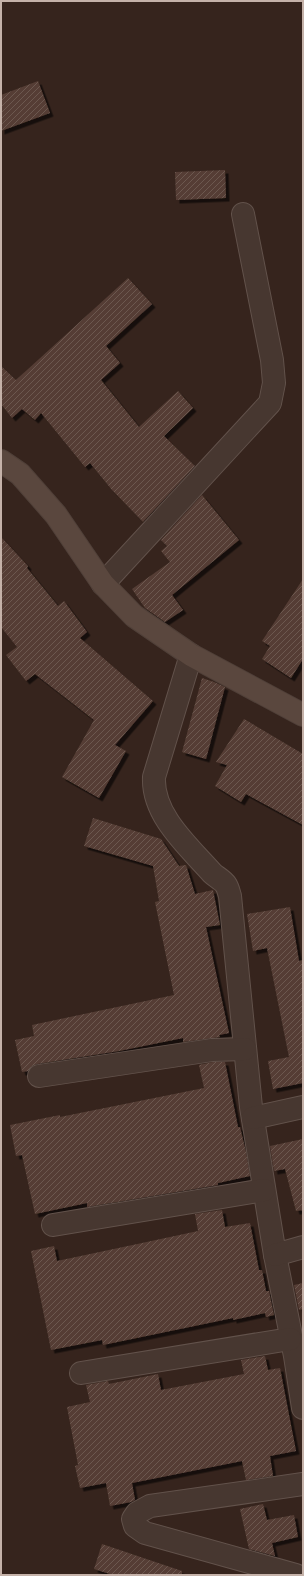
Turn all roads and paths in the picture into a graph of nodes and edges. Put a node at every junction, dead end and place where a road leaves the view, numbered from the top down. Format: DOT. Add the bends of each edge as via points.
graph roads {
  1 [pos="243,214"];
  2 [pos="1,461"];
  3 [pos="103,584"];
  4 [pos="191,655"];
  5 [pos="303,716"];
  6 [pos="245,1049"];
  7 [pos="39,1076"];
  8 [pos="303,1107"];
  9 [pos="253,1118"];
  10 [pos="264,1190"];
  11 [pos="53,1225"];
  12 [pos="303,1247"];
  13 [pos="275,1255"];
  14 [pos="290,1339"];
  15 [pos="81,1373"];
  16 [pos="302,1400"];
  17 [pos="303,1484"];
  18 [pos="296,1575"];
  1 -- 3 [label="street" via="272,360 274,383 270,403"];
  2 -- 3 [label="main road" via="20,474 56,515"];
  3 -- 4 [label="main road" via="134,616"];
  4 -- 5 [label="main road"];
  4 -- 6 [label="street" via="154,777 154,789 156,800 175,831 225,884 230,896"];
  6 -- 7 [label="street" via="212,1050"];
  6 -- 9 [label="street"];
  8 -- 9 [label="street"];
  9 -- 10 [label="street"];
  10 -- 11 [label="street"];
  10 -- 13 [label="street"];
  12 -- 13 [label="street"];
  13 -- 14 [label="street"];
  14 -- 15 [label="street"];
  14 -- 16 [label="street"];
  17 -- 18 [label="street" via="150,1506 137,1513 133,1519 135,1526 145,1533"];
}
